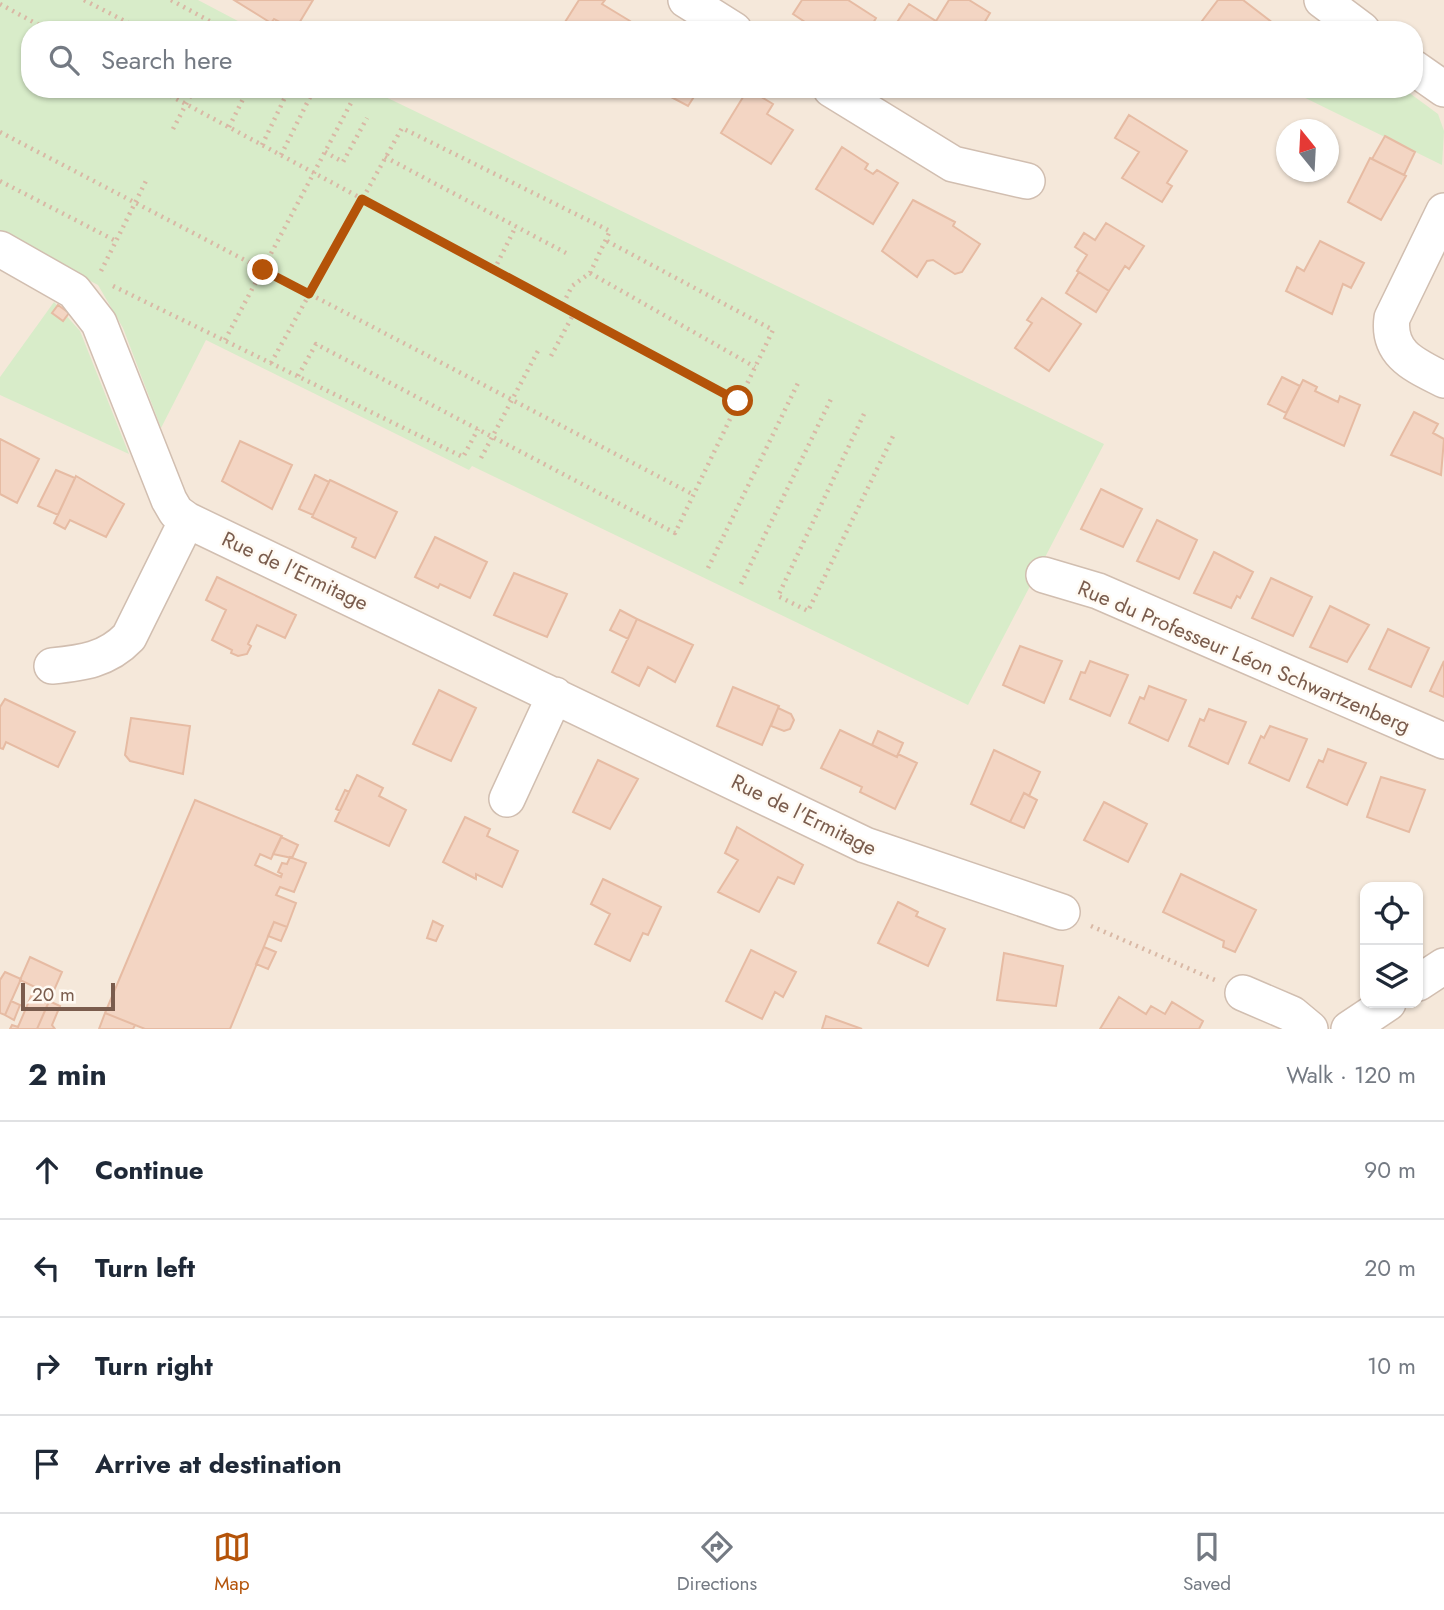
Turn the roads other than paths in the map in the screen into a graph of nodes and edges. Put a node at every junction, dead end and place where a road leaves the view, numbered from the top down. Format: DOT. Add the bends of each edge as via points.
graph roads {
  1 [pos="686,0"];
  2 [pos="1322,0"];
  3 [pos="720,21"];
  4 [pos="1350,21"];
  5 [pos="1423,74"];
  6 [pos="1444,89"];
  7 [pos="846,98"];
  8 [pos="1027,181"];
  9 [pos="1444,211"];
  10 [pos="0,249"];
  11 [pos="1444,380"];
  12 [pos="187,520"];
  13 [pos="1044,575"];
  14 [pos="52,666"];
  15 [pos="555,695"];
  16 [pos="1444,741"];
  17 [pos="507,799"];
  18 [pos="1062,912"];
  19 [pos="1444,966"];
  20 [pos="1423,980"];
  21 [pos="1243,993"];
  22 [pos="1380,1008"];
  23 [pos="1310,1029"];
  24 [pos="1349,1029"];
  1 -- 3 [label="street"];
  2 -- 4 [label="street"];
  5 -- 6 [label="street"];
  7 -- 8 [label="street" via="953,164"];
  9 -- 11 [label="street" via="1390,327 1394,344 1404,357"];
  10 -- 12 [label="street, Rue de l'Ermitage" via="74,291 99,323 169,500"];
  12 -- 14 [label="street" via="121,646 96,660"];
  12 -- 15 [label="street, Rue de l'Ermitage"];
  13 -- 16 [label="street, Rue du Professeur Léon Schwartzenberg" via="1121,601"];
  15 -- 17 [label="street"];
  15 -- 18 [label="street, Rue de l'Ermitage" via="875,849"];
  19 -- 20 [label="street"];
  21 -- 23 [label="street" via="1292,1014"];
  22 -- 24 [label="street"];
}
